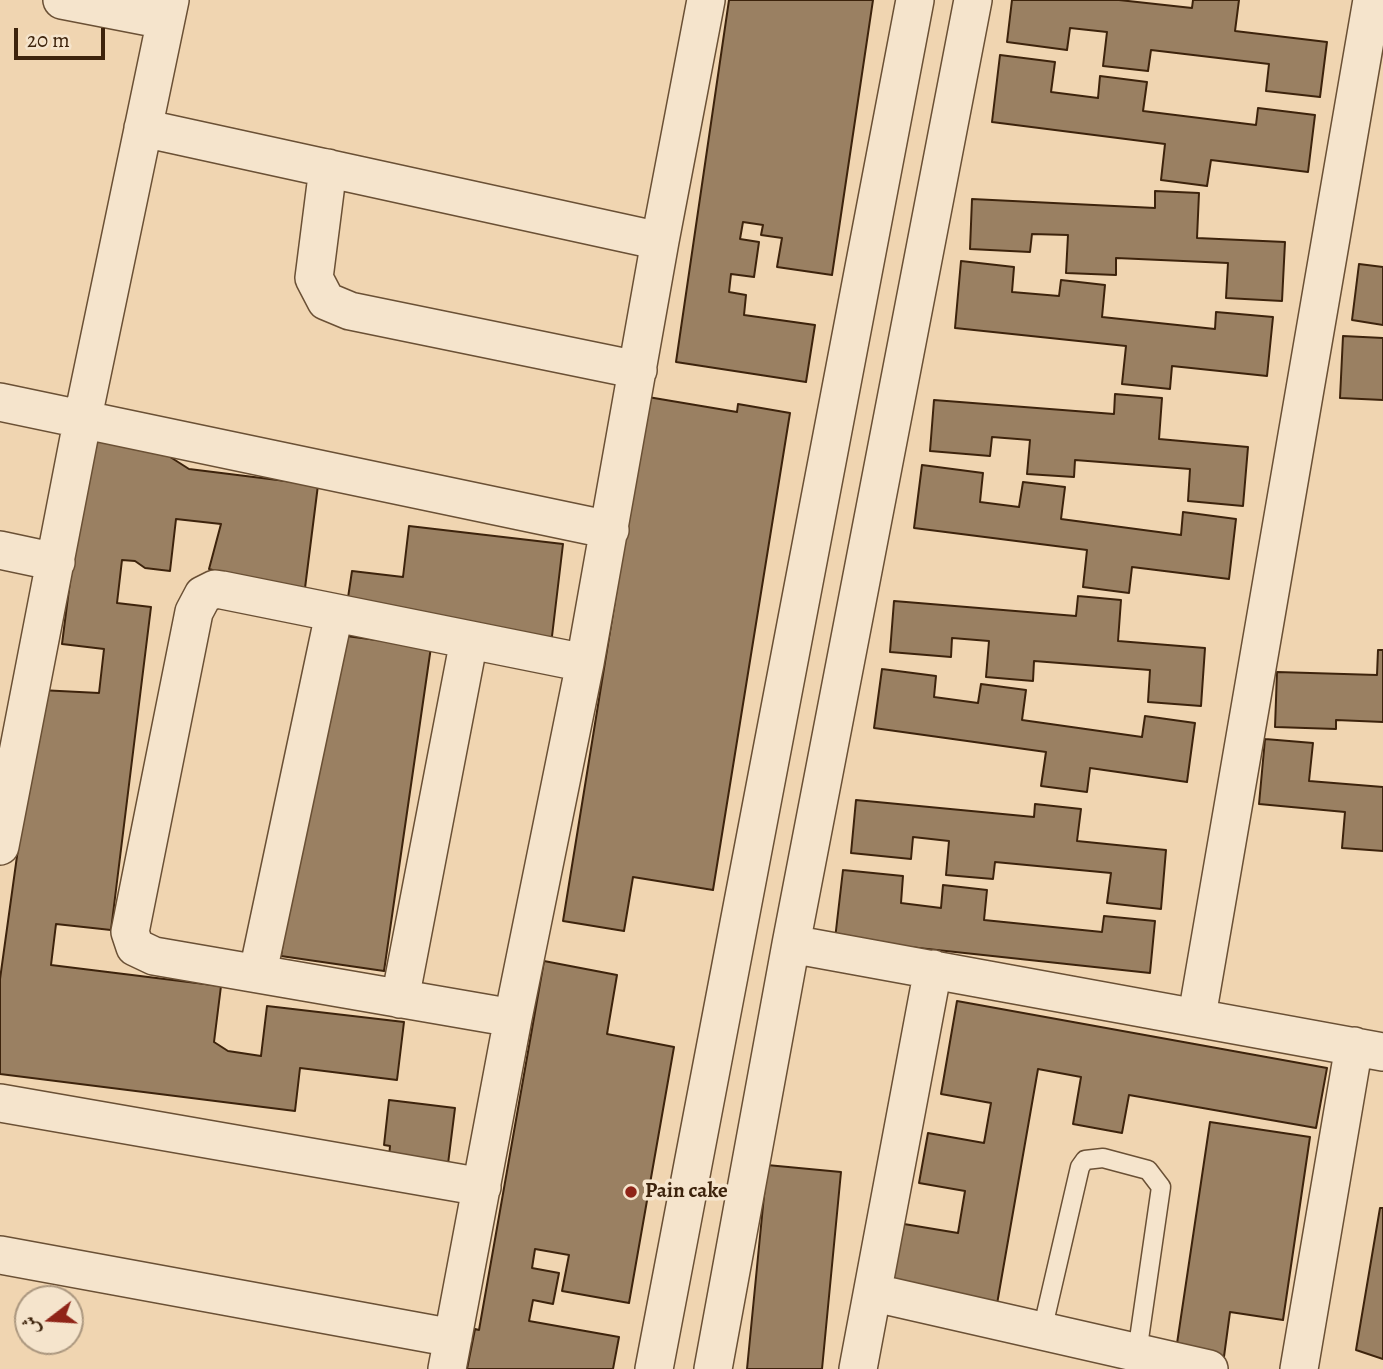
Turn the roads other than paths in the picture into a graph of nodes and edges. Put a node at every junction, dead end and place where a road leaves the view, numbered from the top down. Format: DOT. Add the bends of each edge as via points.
graph roads {
  1 [pos="62,0"];
  2 [pos="706,0"];
  3 [pos="915,0"];
  4 [pos="974,0"];
  5 [pos="1372,0"];
  6 [pos="167,10"];
  7 [pos="143,128"];
  8 [pos="328,168"];
  9 [pos="660,242"];
  10 [pos="638,370"];
  11 [pos="0,402"];
  12 [pos="83,417"];
  13 [pos="610,530"];
  14 [pos="0,550"];
  15 [pos="56,562"];
  16 [pos="334,614"];
  17 [pos="469,640"];
  18 [pos="585,663"];
  19 [pos="14,702"];
  20 [pos="0,846"];
  21 [pos="791,944"];
  22 [pos="933,969"];
  23 [pos="258,972"];
  24 [pos="400,999"];
  25 [pos="1197,1016"];
  26 [pos="513,1018"];
  27 [pos="1368,1049"];
  28 [pos="0,1103"];
  29 [pos="482,1187"];
  30 [pos="0,1255"];
  31 [pos="875,1293"];
  32 [pos="1042,1332"];
  33 [pos="450,1353"];
  34 [pos="1138,1353"];
  35 [pos="654,1369"];
  36 [pos="713,1369"];
  37 [pos="858,1369"];
  38 [pos="1209,1369"];
  39 [pos="1299,1369"];
  1 -- 6 [label="street"];
  2 -- 9 [label="street"];
  3 -- 35 [label="street"];
  4 -- 21 [label="street"];
  5 -- 25 [label="street"];
  6 -- 7 [label="street"];
  7 -- 8 [label="street"];
  7 -- 12 [label="street"];
  8 -- 9 [label="street"];
  8 -- 10 [label="street" via="314,278 326,301 350,311"];
  9 -- 10 [label="street"];
  10 -- 13 [label="street"];
  11 -- 12 [label="street"];
  12 -- 13 [label="street"];
  12 -- 15 [label="street"];
  13 -- 18 [label="street"];
  14 -- 15 [label="street"];
  15 -- 19 [label="street"];
  16 -- 17 [label="street"];
  16 -- 23 [label="street"];
  16 -- 23 [label="street" via="215,589 203,595 194,612 131,940 143,953 154,956"];
  17 -- 18 [label="street"];
  17 -- 24 [label="street"];
  18 -- 26 [label="street"];
  19 -- 20 [label="street"];
  21 -- 22 [label="street"];
  21 -- 36 [label="street"];
  22 -- 25 [label="street"];
  22 -- 31 [label="street"];
  23 -- 24 [label="street"];
  24 -- 26 [label="street"];
  25 -- 27 [label="street"];
  26 -- 29 [label="street"];
  27 -- 39 [label="street"];
  28 -- 29 [label="street"];
  29 -- 33 [label="street"];
  30 -- 33 [label="street"];
  31 -- 32 [label="street"];
  31 -- 37 [label="street"];
  32 -- 34 [label="street"];
  32 -- 34 [label="lane" via="1080,1167 1085,1160 1103,1158 1148,1170 1161,1186"];
  34 -- 38 [label="street"];
}
